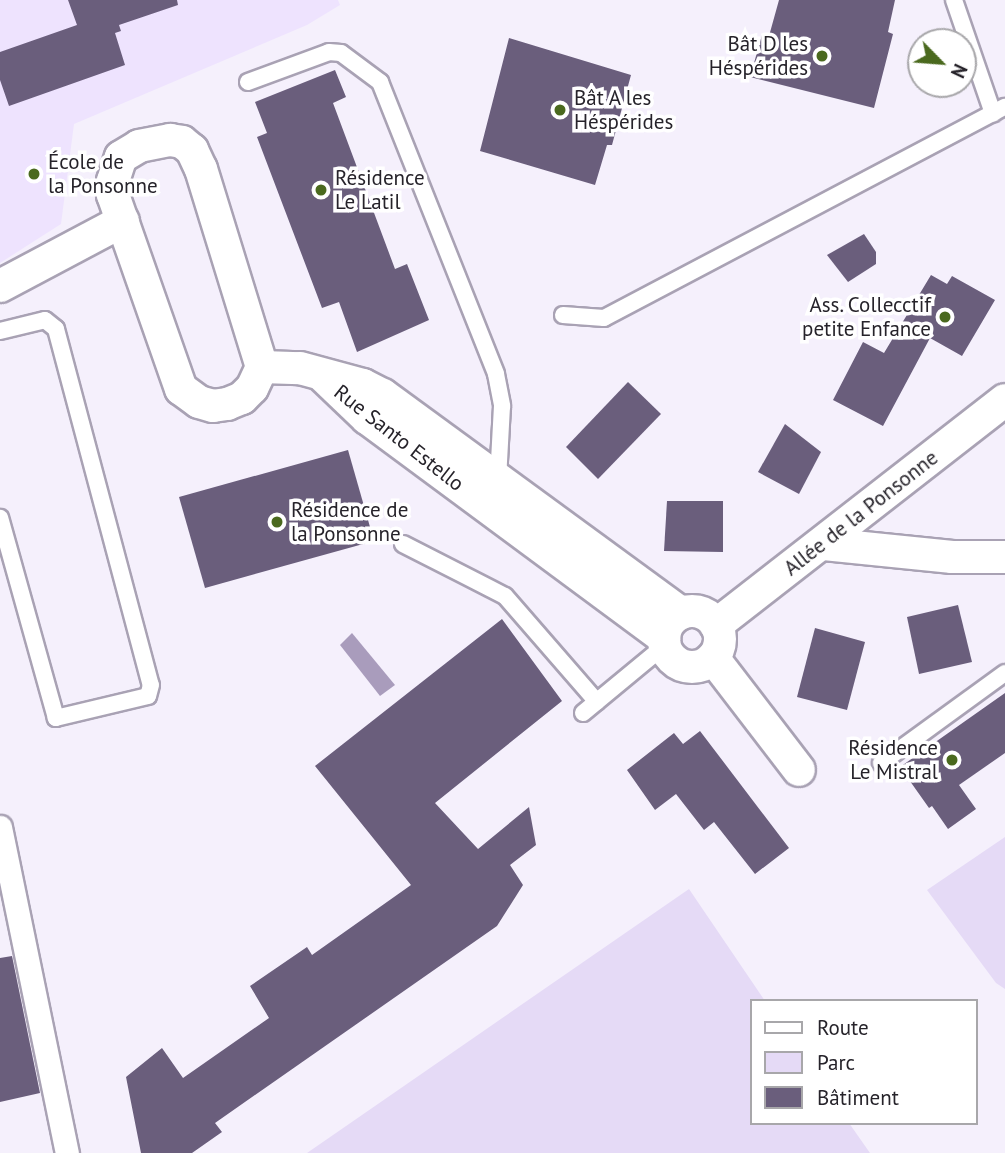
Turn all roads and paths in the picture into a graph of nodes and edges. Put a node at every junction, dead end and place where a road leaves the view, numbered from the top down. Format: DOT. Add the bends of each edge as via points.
graph roads {
  1 [pos="954,0"];
  2 [pos="248,82"];
  3 [pos="999,110"];
  4 [pos="123,221"];
  5 [pos="0,286"];
  6 [pos="563,315"];
  7 [pos="0,331"];
  8 [pos="262,367"];
  9 [pos="319,373"];
  10 [pos="1005,400"];
  11 [pos="498,479"];
  12 [pos="0,518"];
  13 [pos="403,544"];
  14 [pos="824,544"];
  15 [pos="1005,557"];
  16 [pos="716,625"];
  17 [pos="670,632"];
  18 [pos="713,658"];
  19 [pos="1005,673"];
  20 [pos="597,702"];
  21 [pos="583,713"];
  22 [pos="881,763"];
  23 [pos="799,770"];
  24 [pos="0,827"];
  25 [pos="67,1153"];
  1 -- 3 [label="lane"];
  2 -- 11 [label="lane" via="335,52 380,82 496,374 502,406"];
  3 -- 6 [label="lane" via="604,318"];
  4 -- 5 [label="street"];
  4 -- 8 [label="street" via="188,397 213,406 242,398 259,379"];
  4 -- 8 [label="street" via="113,195 121,157 139,146 170,140 192,150"];
  7 -- 12 [label="lane" via="45,320 56,329 151,685 148,696 60,718 53,715"];
  8 -- 9 [label="street" via="284,365"];
  9 -- 11 [label="street, Rue Santo Estello" via="383,395"];
  9 -- 17 [label="street, Rue Santo Estello" via="367,418"];
  10 -- 14 [label="street, Allée de la Ponsonne"];
  11 -- 17 [label="street, Rue Santo Estello"];
  13 -- 20 [label="lane" via="505,596"];
  14 -- 15 [label="street" via="952,557"];
  14 -- 16 [label="street, Allée de la Ponsonne"];
  16 -- 17 [label="street" via="701,612"];
  16 -- 18 [label="street" via="720,642"];
  17 -- 18 [label="street" via="673,661 690,668"];
  17 -- 20 [label="lane"];
  18 -- 23 [label="street"];
  19 -- 22 [label="lane"];
  20 -- 21 [label="lane"];
  24 -- 25 [label="street"];
}
